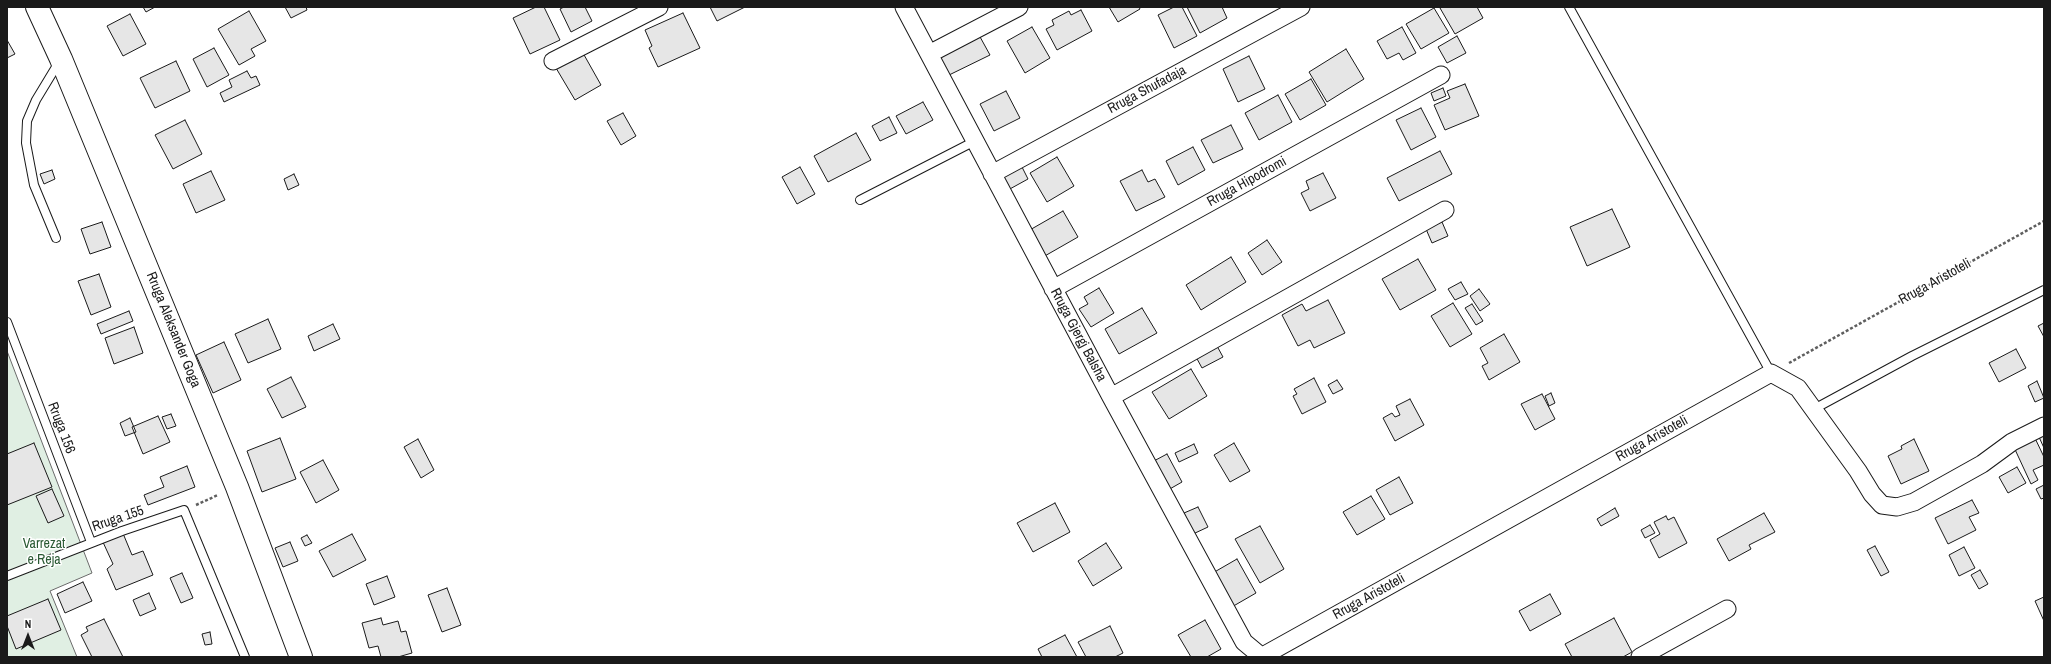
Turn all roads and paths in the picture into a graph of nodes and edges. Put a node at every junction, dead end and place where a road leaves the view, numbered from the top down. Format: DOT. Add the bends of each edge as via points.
graph roads {
  1 [pos="37,7"];
  2 [pos="659,7"];
  3 [pos="904,7"];
  4 [pos="1019,7"];
  5 [pos="1301,7"];
  6 [pos="1569,7"];
  7 [pos="929,54"];
  8 [pos="60,59"];
  9 [pos="553,61"];
  10 [pos="1441,75"];
  11 [pos="975,141"];
  12 [pos="992,174"];
  13 [pos="860,200"];
  14 [pos="1445,210"];
  15 [pos="2044,221"];
  16 [pos="56,238"];
  17 [pos="1053,289"];
  18 [pos="2044,290"];
  19 [pos="7,322"];
  20 [pos="1771,373"];
  21 [pos="1110,398"];
  22 [pos="1814,409"];
  23 [pos="2044,426"];
  24 [pos="237,487"];
  25 [pos="184,510"];
  26 [pos="91,542"];
  27 [pos="7,576"];
  28 [pos="1727,609"];
  29 [pos="244,657"];
  30 [pos="301,657"];
  31 [pos="1261,657"];
  32 [pos="1640,657"];
  1 -- 8 [label="main road, Rruga Aleksander Goga"];
  2 -- 9 [label="street"];
  3 -- 7 [label="street, Rruga Gjergj Balsha"];
  4 -- 7 [label="street"];
  5 -- 12 [label="street, Rruga Shufadaja"];
  6 -- 20 [label="lane"];
  7 -- 11 [label="street, Rruga Gjergj Balsha"];
  8 -- 16 [label="lane" via="27,121 34,185"];
  8 -- 24 [label="main road, Rruga Aleksander Goga"];
  10 -- 17 [label="street, Rruga Hipodromi"];
  11 -- 12 [label="street, Rruga Gjergj Balsha"];
  11 -- 13 [label="lane"];
  12 -- 17 [label="street, Rruga Gjergj Balsha"];
  14 -- 21 [label="street"];
  15 -- 20 [label="path, Rruga Aristoteli"];
  17 -- 21 [label="street, Rruga Gjergj Balsha"];
  18 -- 22 [label="lane" via="1912,356"];
  19 -- 26 [label="lane, Rruga 156"];
  20 -- 22 [label="street" via="1798,388"];
  20 -- 31 [label="street, Rruga Aristoteli"];
  21 -- 31 [label="street, Rruga Gjergj Balsha" via="1244,642"];
  22 -- 23 [label="street" via="1872,494 1882,504 1897,507 1914,502 1975,468 2012,442"];
  24 -- 25 [label="path"];
  24 -- 30 [label="main road, Rruga Aleksander Goga"];
  25 -- 26 [label="lane, Rruga 155"];
  25 -- 29 [label="lane"];
  26 -- 27 [label="lane, Rruga 155"];
  28 -- 32 [label="street"];
}
